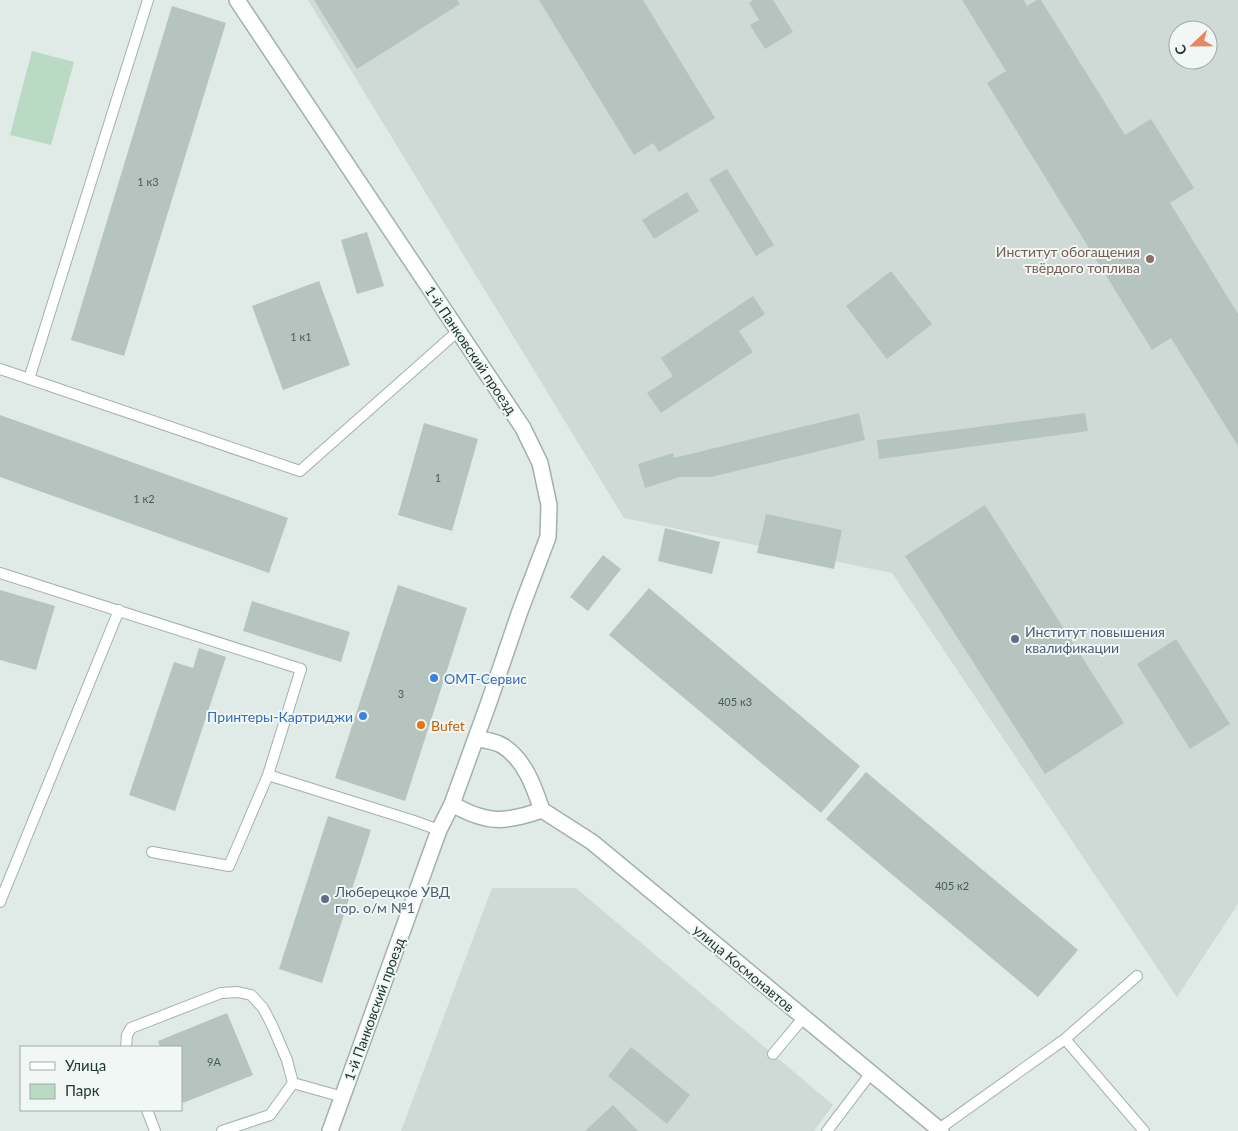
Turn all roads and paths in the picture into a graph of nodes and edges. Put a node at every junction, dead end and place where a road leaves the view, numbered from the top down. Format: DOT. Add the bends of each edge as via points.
graph roads {
  1 [pos="148,0"];
  2 [pos="237,0"];
  3 [pos="458,331"];
  4 [pos="0,369"];
  5 [pos="29,379"];
  6 [pos="0,572"];
  7 [pos="119,610"];
  8 [pos="476,738"];
  9 [pos="268,775"];
  10 [pos="452,804"];
  11 [pos="542,810"];
  12 [pos="439,830"];
  13 [pos="152,852"];
  14 [pos="0,902"];
  15 [pos="1137,976"];
  16 [pos="804,1017"];
  17 [pos="1065,1039"];
  18 [pos="126,1046"];
  19 [pos="773,1054"];
  20 [pos="871,1072"];
  21 [pos="292,1083"];
  22 [pos="343,1097"];
  23 [pos="147,1111"];
  24 [pos="940,1130"];
  25 [pos="155,1131"];
  26 [pos="222,1131"];
  27 [pos="330,1131"];
  28 [pos="827,1131"];
  29 [pos="1144,1131"];
  1 -- 5 [label="lane"];
  2 -- 3 [label="street, 1-й Панковский проезд"];
  3 -- 5 [label="lane" via="300,471"];
  3 -- 8 [label="street, 1-й Панковский проезд" via="523,428 540,463 549,506 548,537"];
  4 -- 5 [label="lane"];
  6 -- 7 [label="lane"];
  7 -- 9 [label="lane" via="301,669"];
  7 -- 14 [label="lane"];
  8 -- 10 [label="street, 1-й Панковский проезд"];
  8 -- 11 [label="street" via="502,745 511,752 533,784"];
  9 -- 12 [label="lane"];
  9 -- 13 [label="lane" via="230,866"];
  10 -- 11 [label="street" via="468,813 493,820 518,818"];
  10 -- 12 [label="street, 1-й Панковский проезд"];
  11 -- 16 [label="street, улица Космонавтов" via="592,842"];
  12 -- 22 [label="street, 1-й Панковский проезд"];
  15 -- 17 [label="lane"];
  16 -- 19 [label="lane"];
  16 -- 20 [label="street, улица Космонавтов"];
  17 -- 24 [label="lane"];
  17 -- 29 [label="lane"];
  18 -- 21 [label="lane" via="131,1028 221,993 238,992 251,995 263,1008 288,1060"];
  20 -- 24 [label="street, улица Космонавтов"];
  20 -- 28 [label="lane"];
  21 -- 22 [label="lane"];
  21 -- 26 [label="lane" via="270,1114"];
  22 -- 27 [label="street, 1-й Панковский проезд"];
  23 -- 25 [label="lane"];
}
